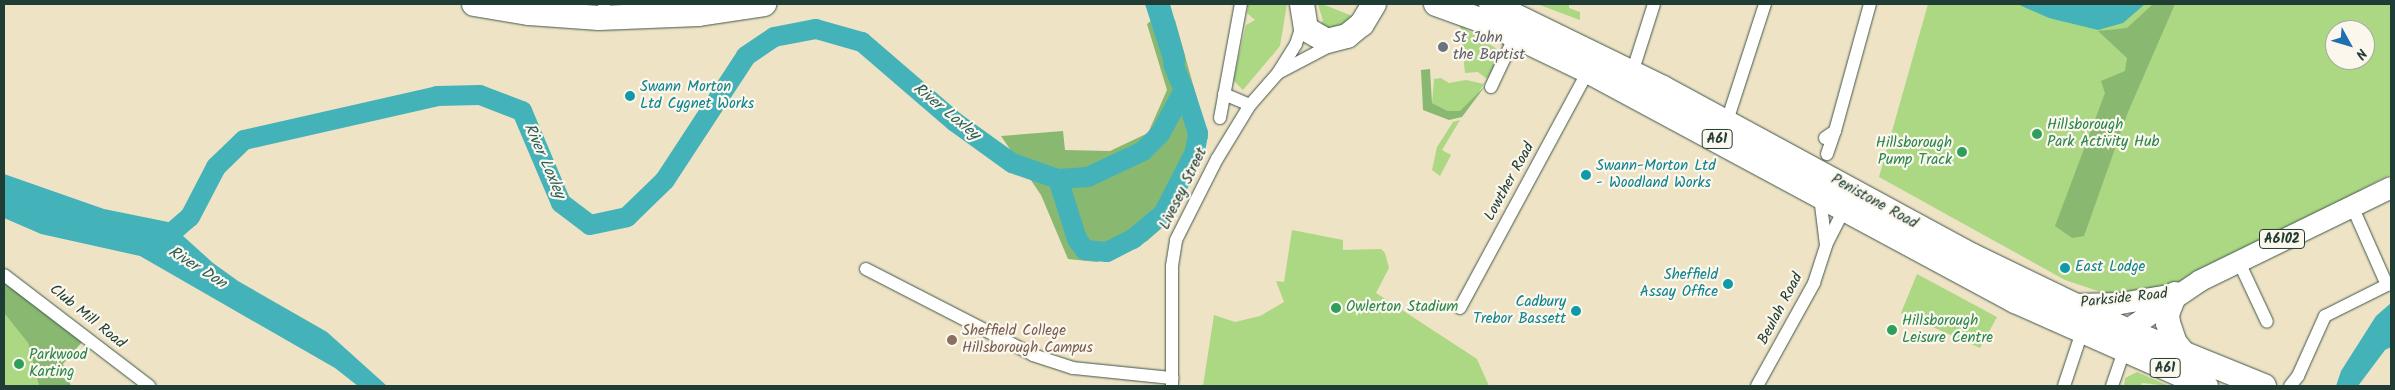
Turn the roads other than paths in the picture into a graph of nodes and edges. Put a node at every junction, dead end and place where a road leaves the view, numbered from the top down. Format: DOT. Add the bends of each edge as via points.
graph roads {
  1 [pos="474,4"];
  2 [pos="600,4"];
  3 [pos="672,4"];
  4 [pos="764,4"];
  5 [pos="1241,4"];
  6 [pos="1374,4"];
  7 [pos="1439,4"];
  8 [pos="1491,4"];
  9 [pos="1654,4"];
  10 [pos="1765,4"];
  11 [pos="1870,4"];
  12 [pos="1302,13"];
  13 [pos="1516,36"];
  14 [pos="1342,39"];
  15 [pos="1588,71"];
  16 [pos="1278,73"];
  17 [pos="1632,73"];
  18 [pos="1491,87"];
  19 [pos="1224,94"];
  20 [pos="1250,105"];
  21 [pos="1220,118"];
  22 [pos="1727,121"];
  23 [pos="1826,176"];
  24 [pos="2391,187"];
  25 [pos="2352,206"];
  26 [pos="1844,210"];
  27 [pos="1826,245"];
  28 [pos="2238,260"];
  29 [pos="866,269"];
  30 [pos="4,275"];
  31 [pos="2175,294"];
  32 [pos="2073,304"];
  33 [pos="1460,308"];
  34 [pos="2267,322"];
  35 [pos="2091,336"];
  36 [pos="2125,340"];
  37 [pos="2184,354"];
  38 [pos="2218,378"];
  39 [pos="1172,382"];
  40 [pos="149,386"];
  41 [pos="1758,386"];
  42 [pos="2064,386"];
  43 [pos="2112,386"];
  44 [pos="2206,386"];
  45 [pos="2264,386"];
  46 [pos="2290,386"];
  1 -- 4 [label="highway" via="529,13 599,18 699,14"];
  2 -- 3 [label="highway"];
  5 -- 19 [label="street"];
  6 -- 14 [label="highway" via="1362,24"];
  7 -- 13 [label="highway, Penistone Road / A61"];
  8 -- 17 [label="highway, Penistone Road / A61"];
  9 -- 17 [label="street"];
  10 -- 22 [label="street"];
  11 -- 23 [label="street" via="1830,134"];
  12 -- 14 [label="highway" via="1306,29 1319,39"];
  12 -- 16 [label="street, Livesey Street" via="1296,44"];
  13 -- 15 [label="highway, Penistone Road / A61"];
  13 -- 18 [label="street"];
  14 -- 16 [label="street, Livesey Street"];
  15 -- 23 [label="highway, Penistone Road / A61"];
  15 -- 33 [label="street, Lowther Road"];
  16 -- 20 [label="street, Livesey Street"];
  17 -- 22 [label="highway, Penistone Road / A61"];
  19 -- 20 [label="street"];
  19 -- 21 [label="street"];
  20 -- 39 [label="street, Livesey Street" via="1207,176 1176,240 1172,266"];
  22 -- 23 [label="highway, Penistone Road / A61"];
  23 -- 26 [label="highway"];
  23 -- 27 [label="street, Beulah Road"];
  23 -- 32 [label="highway, Penistone Road / A61" via="1973,256"];
  24 -- 25 [label="main road, Parkside Road / A6102"];
  25 -- 28 [label="main road, Parkside Road / A6102"];
  25 -- 46 [label="street" via="2387,284 2325,316 2298,376"];
  26 -- 27 [label="street, Beulah Road"];
  26 -- 35 [label="highway, Penistone Road" via="1938,262"];
  27 -- 41 [label="street, Beulah Road" via="1814,283"];
  28 -- 31 [label="main road, Parkside Road / A6102"];
  28 -- 34 [label="street"];
  29 -- 39 [label="street" via="1033,355 1072,368"];
  30 -- 40 [label="street, Club Mill Road"];
  31 -- 32 [label="main road, Parkside Road / A6102" via="2120,303"];
  31 -- 36 [label="main road, Parkside Road / A6102"];
  31 -- 37 [label="highway" via="2167,314 2168,323 2175,343"];
  32 -- 36 [label="highway, Penistone Road / A61"];
  35 -- 36 [label="highway"];
  35 -- 42 [label="street"];
  36 -- 37 [label="highway, Penistone Road / A61"];
  36 -- 43 [label="street"];
  36 -- 44 [label="highway, Penistone Road / A61"];
  37 -- 38 [label="highway, Penistone Road / A61"];
  38 -- 45 [label="highway, Penistone Road / A61"];
}
